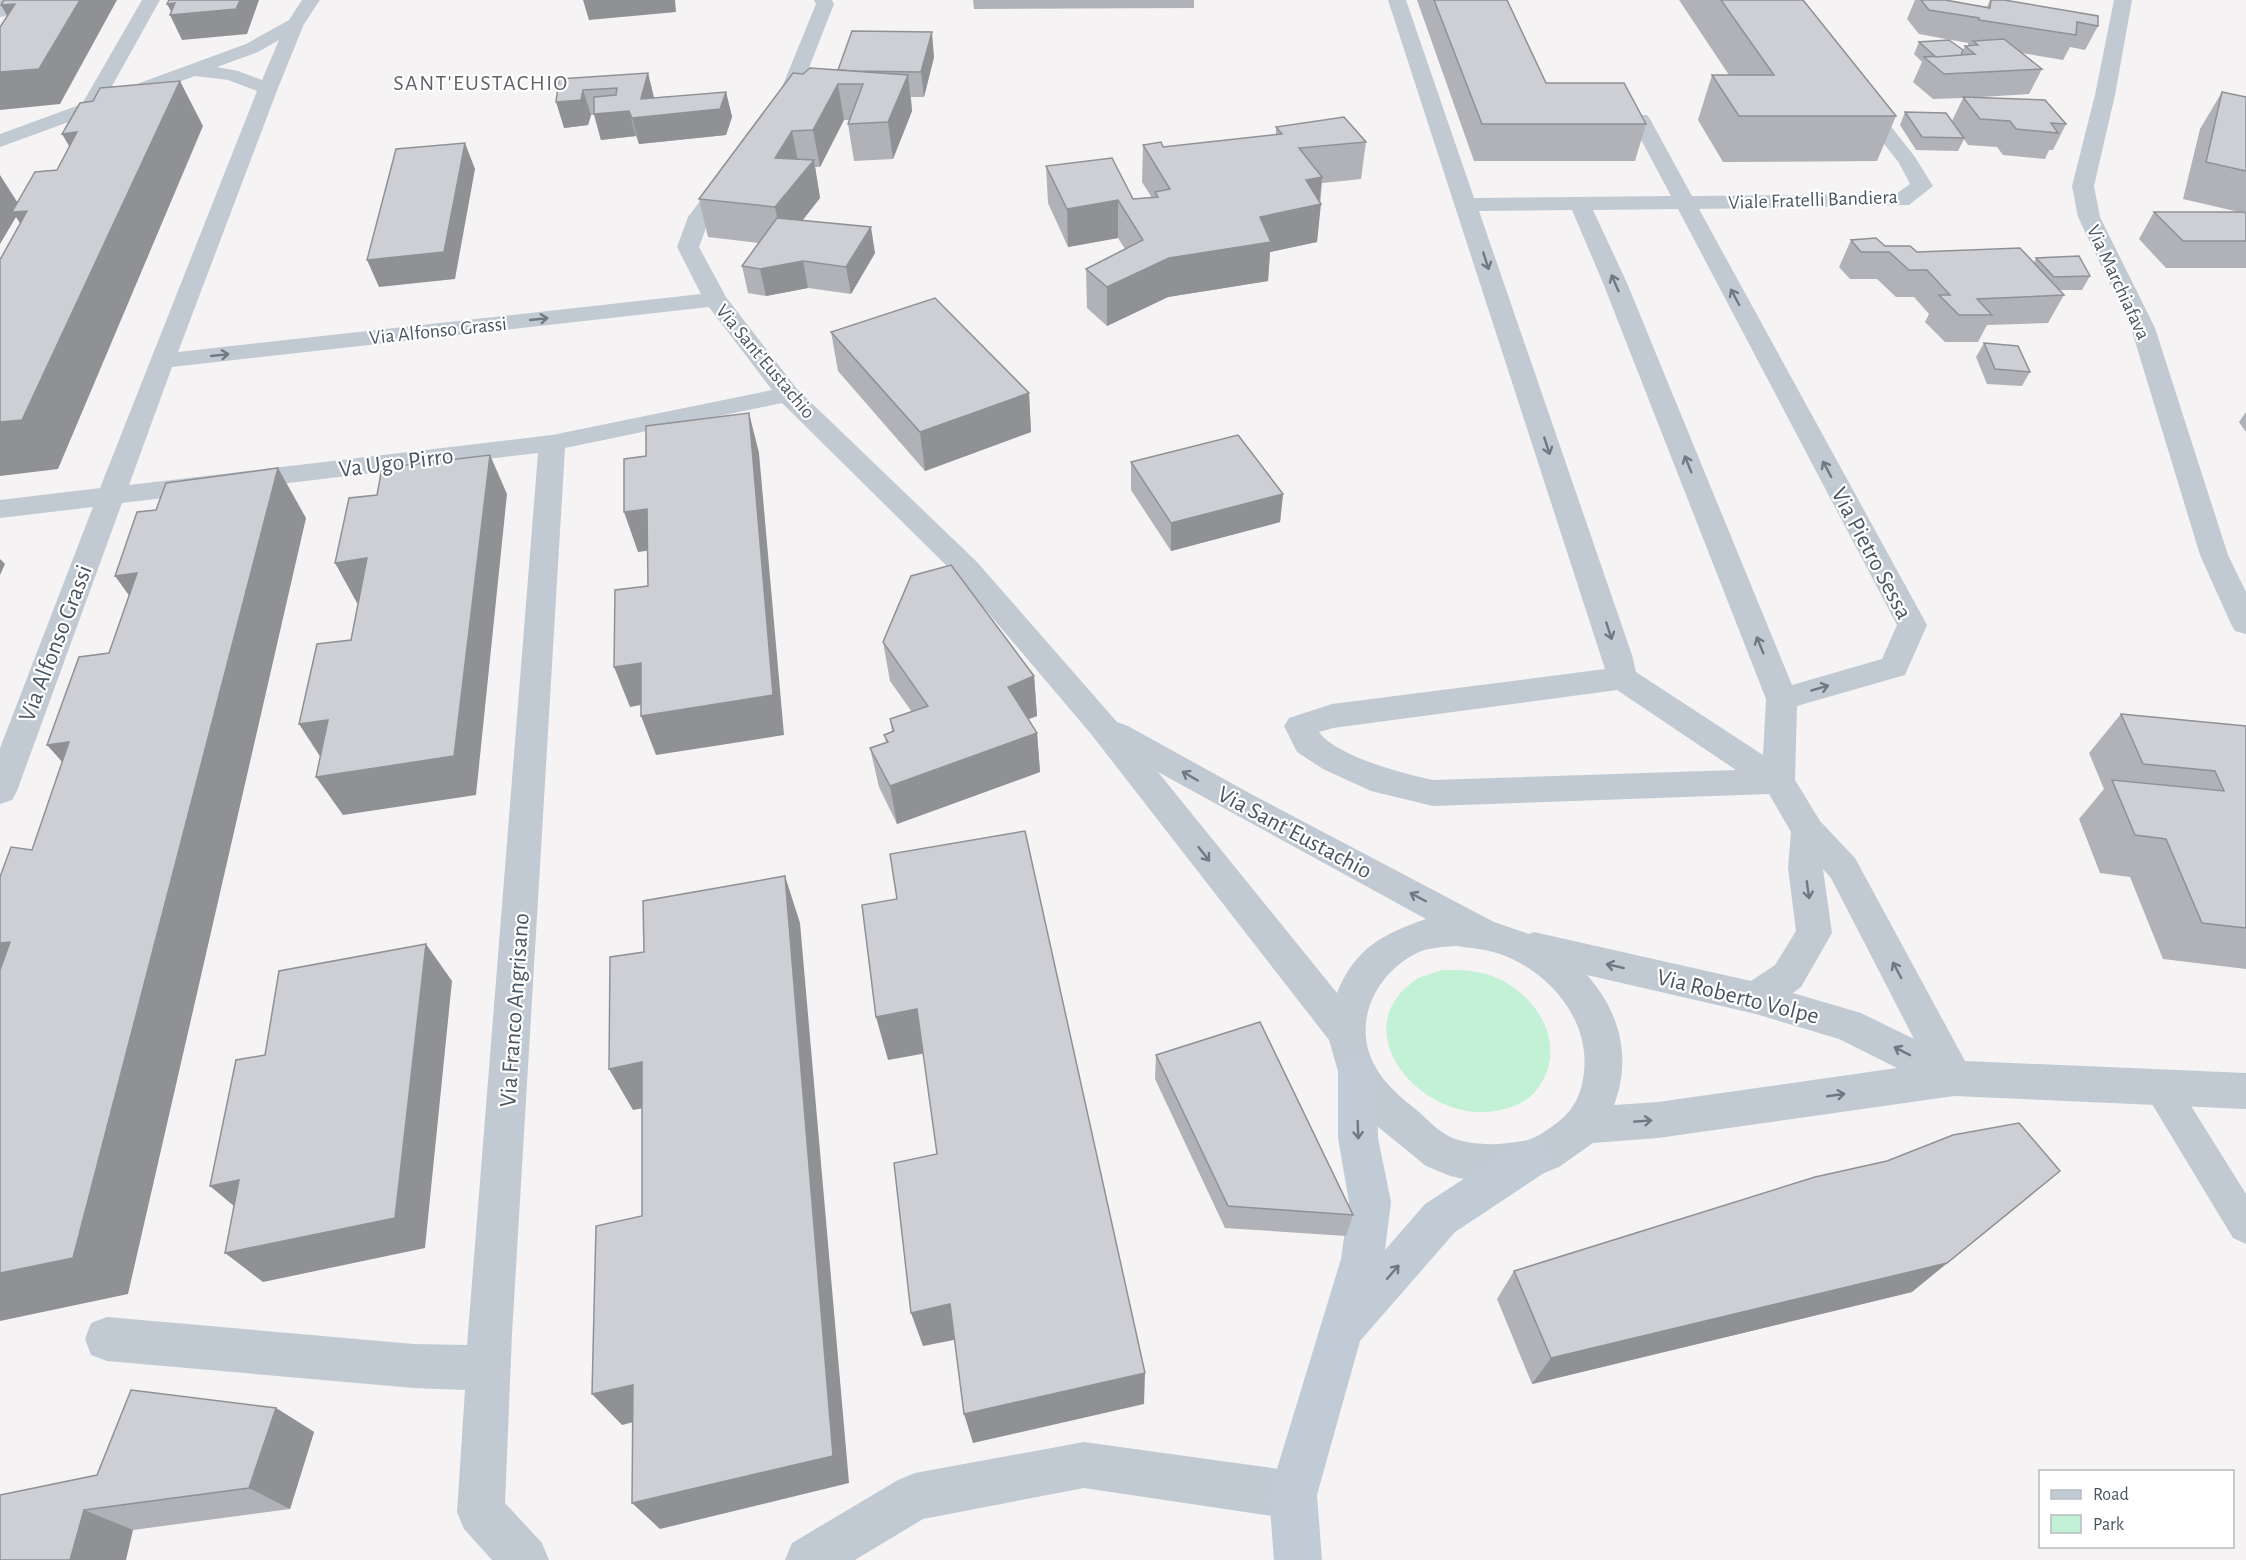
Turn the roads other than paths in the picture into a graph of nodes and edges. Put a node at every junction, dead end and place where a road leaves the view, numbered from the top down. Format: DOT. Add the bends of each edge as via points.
graph roads {
  1 [pos="8,0"];
  2 [pos="151,0"];
  3 [pos="311,0"];
  4 [pos="823,0"];
  5 [pos="1396,0"];
  6 [pos="2123,0"];
  7 [pos="0,12"];
  8 [pos="295,24"];
  9 [pos="191,69"];
  10 [pos="1845,81"];
  11 [pos="268,88"];
  12 [pos="91,106"];
  13 [pos="1640,119"];
  14 [pos="761,131"];
  15 [pos="0,141"];
  16 [pos="740,160"];
  17 [pos="1685,203"];
  18 [pos="1580,204"];
  19 [pos="1467,206"];
  20 [pos="715,299"];
  21 [pos="162,362"];
  22 [pos="788,394"];
  23 [pos="552,443"];
  24 [pos="110,496"];
  25 [pos="0,509"];
  26 [pos="2246,624"];
  27 [pos="1622,678"];
  28 [pos="1782,699"];
  29 [pos="1102,726"];
  30 [pos="1778,781"];
  31 [pos="0,791"];
  32 [pos="1808,831"];
  33 [pos="1500,939"];
  34 [pos="1756,998"];
  35 [pos="1352,1053"];
  36 [pos="1954,1077"];
  37 [pos="2161,1088"];
  38 [pos="2246,1091"];
  39 [pos="1584,1125"];
  40 [pos="1530,1159"];
  41 [pos="2246,1226"];
  42 [pos="1341,1332"];
  43 [pos="107,1339"];
  44 [pos="489,1368"];
  45 [pos="1293,1495"];
  46 [pos="525,1560"];
  47 [pos="809,1560"];
  48 [pos="1298,1560"];
  1 -- 7 [label="street"];
  2 -- 12 [label="street"];
  3 -- 8 [label="street, Via Alfonso Grassi"];
  4 -- 14 [label="street" via="825,4 789,93"];
  5 -- 19 [label="street"];
  6 -- 26 [label="street, Via Marchiafava" via="2083,186 2087,207 2143,328 2214,555"];
  8 -- 9 [label="street" via="252,48"];
  8 -- 11 [label="street, Via Alfonso Grassi"];
  9 -- 11 [label="street" via="231,75"];
  9 -- 12 [label="street"];
  10 -- 17 [label="street, Viale Fratelli Bandiera" via="1922,186 1901,200"];
  11 -- 21 [label="street, Via Alfonso Grassi"];
  12 -- 15 [label="street"];
  13 -- 17 [label="street, Via Pietro Sessa"];
  16 -- 20 [label="street, Via Sant'Eustachio" via="699,217 688,247"];
  17 -- 18 [label="street"];
  28 -- 17 [label="street, Via Pietro Sessa, one-way" via="1894,667 1912,626"];
  18 -- 19 [label="street"];
  28 -- 18 [label="street, one-way"];
  19 -- 27 [label="street, one-way"];
  21 -- 20 [label="street, Via Alfonso Grassi, one-way"];
  20 -- 22 [label="street, Via Sant'Eustachio"];
  21 -- 24 [label="street, Via Alfonso Grassi"];
  22 -- 23 [label="street, Va Ugo Pirro"];
  22 -- 29 [label="street, Via Sant'Eustachio" via="967,569"];
  23 -- 24 [label="street, Va Ugo Pirro"];
  23 -- 44 [label="street, Via Franco Angrisano"];
  24 -- 25 [label="street, Va Ugo Pirro"];
  24 -- 31 [label="street, Via Alfonso Grassi"];
  27 -- 30 [label="street"];
  27 -- 30 [label="street" via="1332,716 1300,726 1308,743 1335,760 1383,782 1433,793"];
  28 -- 30 [label="street"];
  33 -- 29 [label="street, Via Sant'Eustachio, one-way" via="1239,803"];
  29 -- 35 [label="street, Via Sant'Eustachio, one-way"];
  30 -- 32 [label="street"];
  32 -- 34 [label="street, one-way" via="1805,868 1814,933 1788,976"];
  36 -- 32 [label="street, one-way" via="1843,868"];
  34 -- 33 [label="street, Via Roberto Volpe, one-way"];
  33 -- 35 [label="street" via="1457,931 1426,934 1399,944 1377,959 1359,980 1349,1006"];
  33 -- 39 [label="street, Via Sant'Eustachio" via="1549,962 1579,990 1599,1024 1606,1062 1599,1098"];
  36 -- 34 [label="street, Via Roberto Volpe, one-way" via="1848,1025"];
  35 -- 40 [label="street, Via Sant'Eustachio" via="1381,1106 1441,1153 1480,1163"];
  35 -- 42 [label="street, one-way" via="1358,1138 1370,1202 1362,1259"];
  36 -- 37 [label="street, Via Roberto Volpe"];
  39 -- 36 [label="street, Via Roberto Volpe, one-way" via="1658,1120"];
  37 -- 38 [label="street, Via Roberto Volpe"];
  37 -- 41 [label="lane"];
  39 -- 40 [label="street"];
  42 -- 40 [label="street, one-way" via="1440,1218"];
  42 -- 45 [label="street"];
  43 -- 44 [label="street" via="414,1366"];
  44 -- 46 [label="street, Via Franco Angrisano" via="481,1512"];
  45 -- 47 [label="street" via="1084,1466 915,1497"];
  45 -- 48 [label="street"];
}
